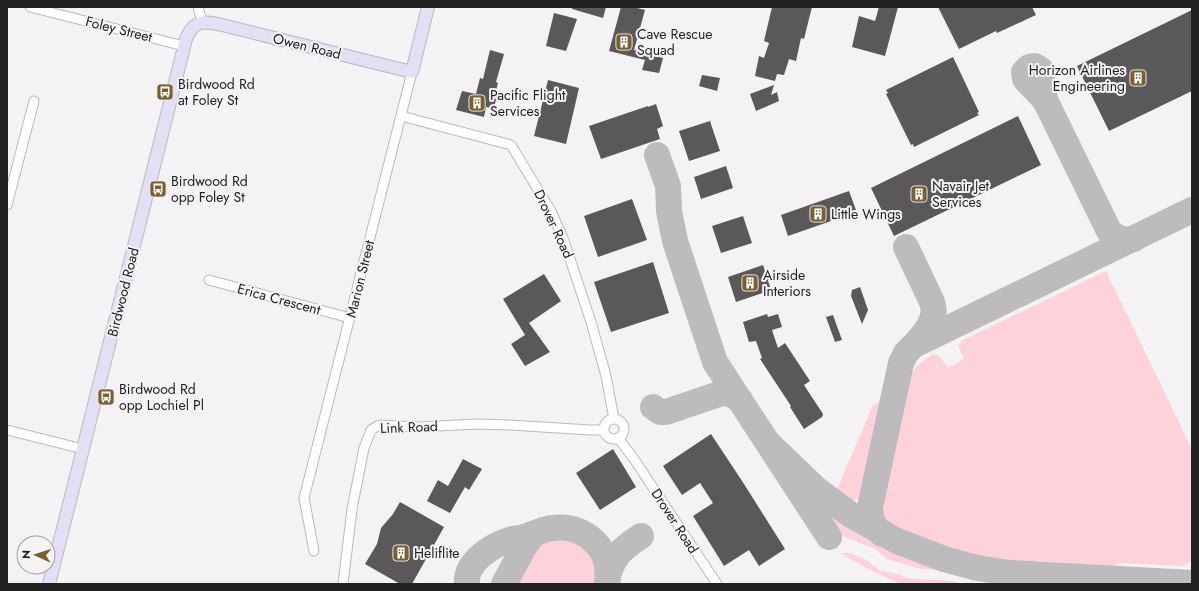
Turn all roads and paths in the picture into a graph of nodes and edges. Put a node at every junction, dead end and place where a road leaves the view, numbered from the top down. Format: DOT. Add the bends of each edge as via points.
graph roads {
  1 [pos="30,7"];
  2 [pos="198,7"];
  3 [pos="428,7"];
  4 [pos="202,22"];
  5 [pos="184,46"];
  6 [pos="412,72"];
  7 [pos="34,101"];
  8 [pos="401,116"];
  9 [pos="7,205"];
  10 [pos="208,280"];
  11 [pos="350,318"];
  12 [pos="614,418"];
  13 [pos="7,430"];
  14 [pos="604,430"];
  15 [pos="618,438"];
  16 [pos="83,449"];
  17 [pos="314,551"];
  18 [pos="49,584"];
  19 [pos="342,584"];
  20 [pos="717,584"];
  1 -- 5 [label="street, Foley Street"];
  2 -- 4 [label="street"];
  3 -- 6 [label="main road, Marion Street"];
  4 -- 5 [label="main road, Birdwood Road" via="191,28"];
  4 -- 6 [label="main road, Owen Road" via="222,24"];
  5 -- 16 [label="main road, Birdwood Road"];
  6 -- 8 [label="street, Marion Street"];
  7 -- 9 [label="street"];
  8 -- 11 [label="street, Marion Street"];
  8 -- 12 [label="street, Drover Road" via="511,145 551,211 566,245 606,376"];
  10 -- 11 [label="street, Erica Crescent"];
  11 -- 17 [label="street, Marion Street" via="304,498"];
  12 -- 14 [label="street" via="608,421"];
  12 -- 15 [label="street" via="620,420 624,426 623,433"];
  13 -- 16 [label="street"];
  14 -- 15 [label="street" via="609,437"];
  14 -- 19 [label="street, Link Road" via="503,424 375,427 368,435 362,456"];
  15 -- 20 [label="street, Drover Road"];
  16 -- 18 [label="main road, Birdwood Road"];
}
